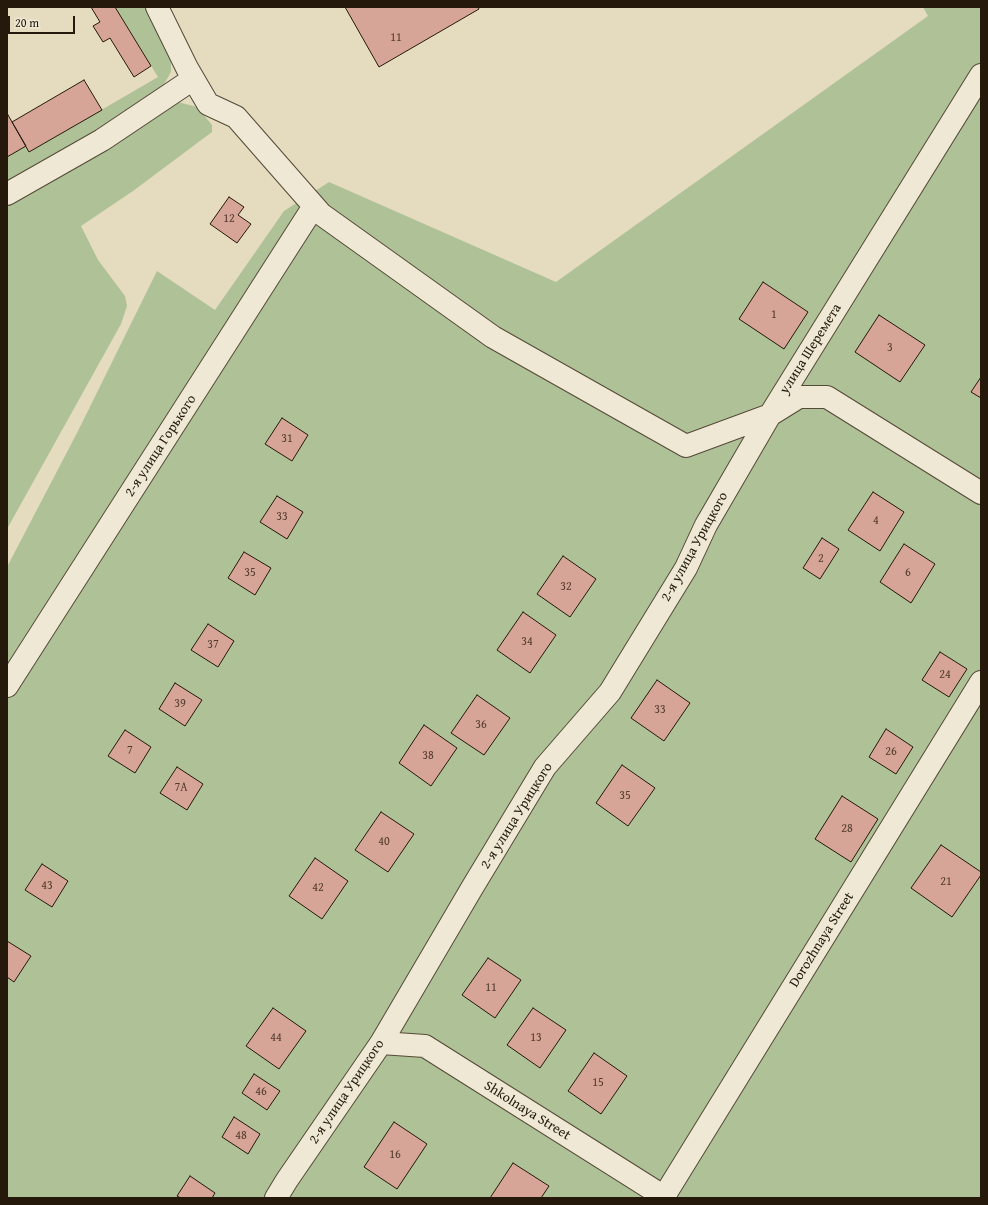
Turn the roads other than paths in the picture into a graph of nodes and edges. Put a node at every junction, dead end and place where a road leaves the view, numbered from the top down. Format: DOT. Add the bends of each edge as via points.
graph roads {
  1 [pos="157,7"];
  2 [pos="981,75"];
  3 [pos="193,79"];
  4 [pos="7,194"];
  5 [pos="314,206"];
  6 [pos="770,415"];
  7 [pos="981,493"];
  8 [pos="981,682"];
  9 [pos="7,686"];
  10 [pos="381,1042"];
  11 [pos="276,1198"];
  12 [pos="664,1198"];
  1 -- 3 [label="street"];
  2 -- 6 [label="street, улица Шеремета"];
  3 -- 4 [label="street" via="102,140"];
  3 -- 5 [label="street" via="208,104 236,117"];
  5 -- 6 [label="street" via="321,214 493,337 686,446"];
  5 -- 9 [label="street, 2-я улица Горького"];
  6 -- 7 [label="street, улица Шеремета" via="799,397 827,398"];
  6 -- 10 [label="street, 2-я улица Урицкого" via="706,525 682,575 610,692 546,767"];
  8 -- 12 [label="street, Dorozhnaya Street"];
  10 -- 11 [label="street, 2-я улица Урицкого"];
  10 -- 12 [label="street, Shkolnaya Street" via="425,1046"];
}
